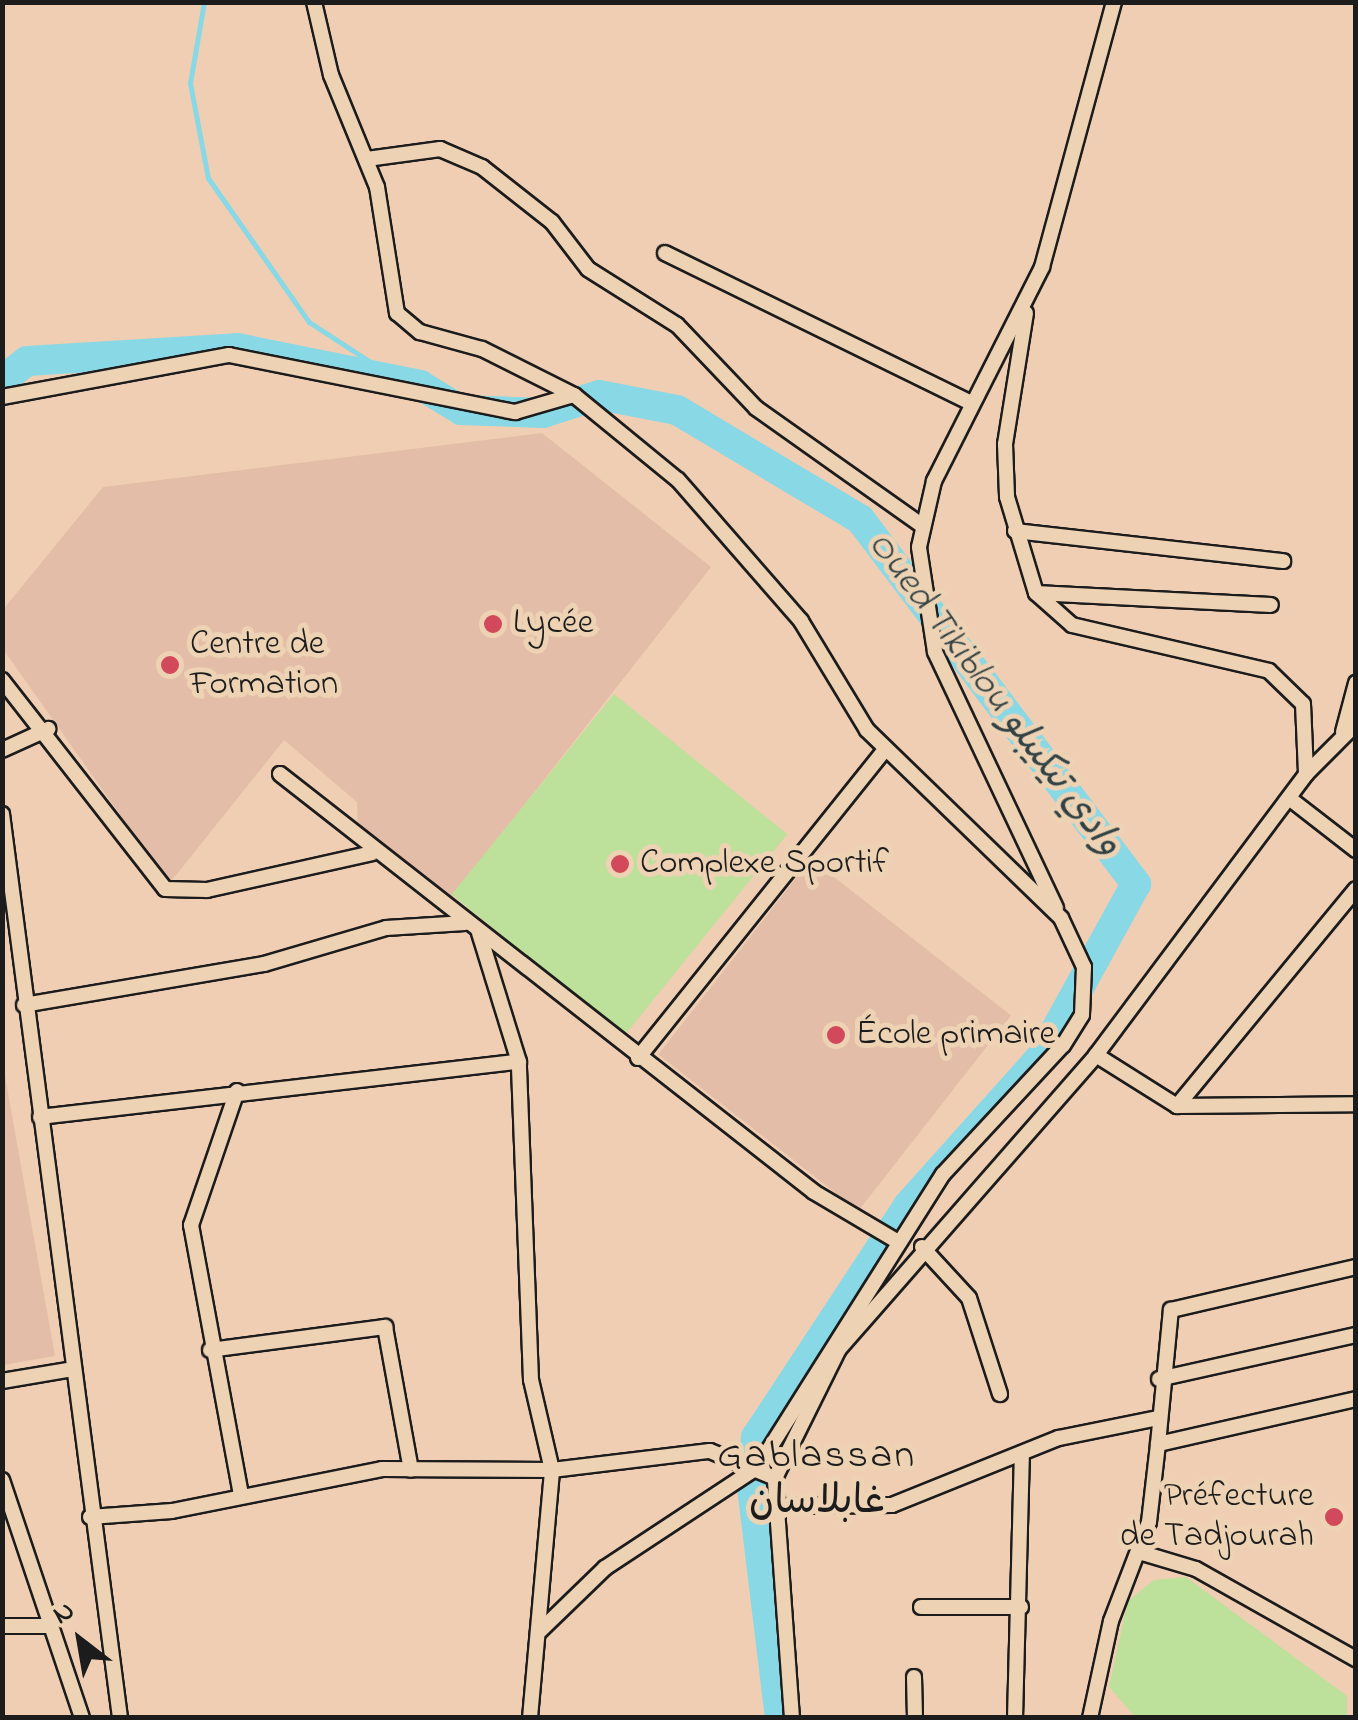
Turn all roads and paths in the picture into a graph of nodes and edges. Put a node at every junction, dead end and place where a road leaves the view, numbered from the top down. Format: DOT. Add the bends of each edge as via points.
graph roads {
  1 [pos="314,2"];
  2 [pos="1114,2"];
  3 [pos="367,158"];
  4 [pos="665,254"];
  5 [pos="1029,298"];
  6 [pos="574,396"];
  7 [pos="2,397"];
  8 [pos="972,403"];
  9 [pos="921,526"];
  10 [pos="1016,531"];
  11 [pos="1283,561"];
  12 [pos="1036,593"];
  13 [pos="1271,605"];
  14 [pos="2,680"];
  15 [pos="1356,682"];
  16 [pos="1349,728"];
  17 [pos="48,730"];
  18 [pos="2,750"];
  19 [pos="885,750"];
  20 [pos="280,774"];
  21 [pos="1306,774"];
  22 [pos="1289,798"];
  23 [pos="2,814"];
  24 [pos="1356,850"];
  25 [pos="372,853"];
  26 [pos="1356,889"];
  27 [pos="1061,918"];
  28 [pos="465,923"];
  29 [pos="479,933"];
  30 [pos="10,978"];
  31 [pos="24,1006"];
  32 [pos="1096,1054"];
  33 [pos="638,1058"];
  34 [pos="519,1062"];
  35 [pos="237,1091"];
  36 [pos="1356,1104"];
  37 [pos="1177,1106"];
  38 [pos="40,1118"];
  39 [pos="896,1240"];
  40 [pos="922,1247"];
  41 [pos="1356,1267"];
  42 [pos="1356,1335"];
  43 [pos="210,1350"];
  44 [pos="74,1369"];
  45 [pos="1159,1379"];
  46 [pos="2,1382"];
  47 [pos="1000,1394"];
  48 [pos="1356,1399"];
  49 [pos="1158,1418"];
  50 [pos="1158,1444"];
  51 [pos="1022,1458"];
  52 [pos="758,1467"];
  53 [pos="411,1470"];
  54 [pos="552,1470"];
  55 [pos="775,1478"];
  56 [pos="3,1480"];
  57 [pos="241,1495"];
  58 [pos="782,1506"];
  59 [pos="90,1517"];
  60 [pos="1139,1552"];
  61 [pos="921,1607"];
  62 [pos="1021,1607"];
  63 [pos="2,1626"];
  64 [pos="46,1626"];
  65 [pos="538,1632"];
  66 [pos="1356,1659"];
  67 [pos="914,1677"];
  68 [pos="82,1718"];
  69 [pos="120,1718"];
  70 [pos="530,1718"];
  71 [pos="792,1718"];
  72 [pos="915,1718"];
  73 [pos="1014,1718"];
  74 [pos="1090,1718"];
  1 -- 3 [label="street" via="336,90"];
  2 -- 5 [label="street"];
  3 -- 6 [label="street" via="397,312 420,332 482,350"];
  3 -- 9 [label="street" via="440,149 482,167 545,216 588,269 677,325 756,408"];
  4 -- 8 [label="street"];
  5 -- 8 [label="street"];
  5 -- 10 [label="street" via="1004,444"];
  6 -- 7 [label="street" via="515,412 229,355"];
  6 -- 19 [label="street" via="743,546"];
  8 -- 9 [label="street"];
  9 -- 27 [label="street" via="935,652"];
  10 -- 11 [label="street"];
  10 -- 12 [label="street"];
  12 -- 13 [label="street"];
  12 -- 21 [label="street" via="1072,625 1269,671 1302,704"];
  14 -- 17 [label="street"];
  15 -- 16 [label="street"];
  16 -- 21 [label="street"];
  17 -- 18 [label="street"];
  17 -- 25 [label="street" via="165,890 207,890"];
  19 -- 27 [label="street"];
  19 -- 33 [label="street"];
  20 -- 25 [label="street"];
  21 -- 22 [label="street"];
  22 -- 24 [label="street"];
  22 -- 32 [label="street"];
  23 -- 30 [label="street" via="17,883"];
  25 -- 28 [label="street"];
  26 -- 37 [label="street"];
  27 -- 39 [label="street" via="1084,968 1082,1015"];
  28 -- 29 [label="street"];
  28 -- 31 [label="street" via="386,928 264,964"];
  29 -- 33 [label="street"];
  29 -- 34 [label="street"];
  30 -- 31 [label="street"];
  31 -- 38 [label="street"];
  32 -- 37 [label="street"];
  32 -- 40 [label="street"];
  33 -- 39 [label="street" via="850,1219"];
  34 -- 35 [label="street"];
  34 -- 54 [label="street" via="531,1380"];
  35 -- 38 [label="street"];
  35 -- 43 [label="street" via="192,1207"];
  36 -- 37 [label="street"];
  38 -- 44 [label="street"];
  39 -- 52 [label="street"];
  40 -- 47 [label="street" via="970,1298"];
  40 -- 55 [label="street" via="838,1349"];
  41 -- 45 [label="street" via="1173,1308"];
  42 -- 45 [label="street"];
  43 -- 53 [label="street" via="385,1328"];
  43 -- 57 [label="street"];
  44 -- 46 [label="street"];
  44 -- 59 [label="street"];
  45 -- 49 [label="street"];
  48 -- 50 [label="street"];
  49 -- 50 [label="street"];
  49 -- 51 [label="street" via="1072,1434"];
  50 -- 60 [label="street"];
  51 -- 58 [label="street" via="892,1505"];
  51 -- 62 [label="street"];
  52 -- 54 [label="street" via="710,1451"];
  52 -- 55 [label="street"];
  52 -- 65 [label="street" via="605,1568"];
  53 -- 54 [label="street"];
  53 -- 57 [label="street"];
  54 -- 65 [label="street"];
  55 -- 58 [label="street"];
  56 -- 64 [label="street"];
  57 -- 59 [label="street"];
  58 -- 71 [label="street"];
  59 -- 69 [label="street"];
  60 -- 66 [label="street" via="1196,1569"];
  60 -- 74 [label="street" via="1111,1621"];
  61 -- 62 [label="street"];
  62 -- 73 [label="street"];
  63 -- 64 [label="street"];
  64 -- 68 [label="street"];
  65 -- 70 [label="street"];
  67 -- 72 [label="street"];
}
